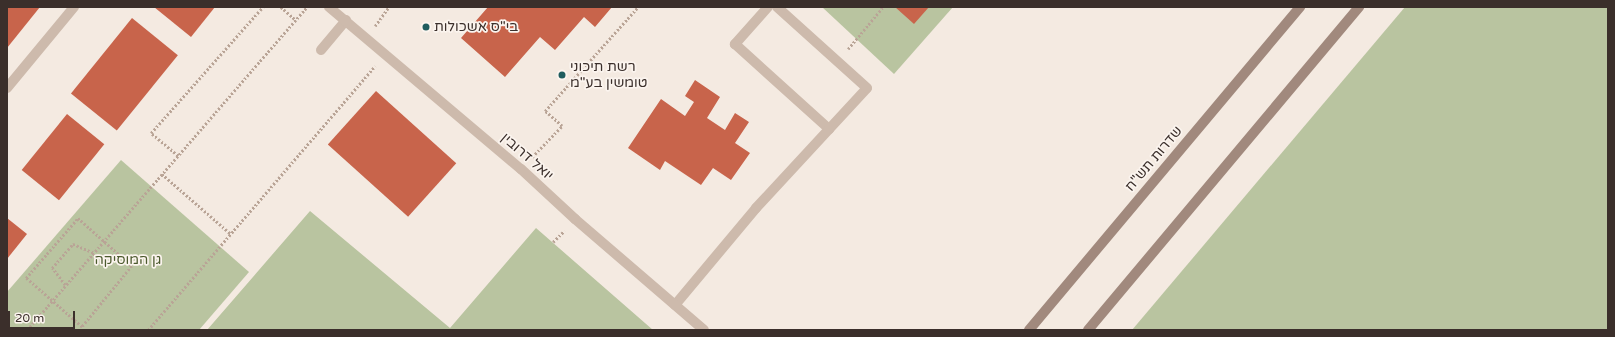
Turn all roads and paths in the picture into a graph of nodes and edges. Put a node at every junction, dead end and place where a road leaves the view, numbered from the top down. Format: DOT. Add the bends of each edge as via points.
graph roads {
  1 [pos="74,7"];
  2 [pos="263,7"];
  3 [pos="281,7"];
  4 [pos="307,7"];
  5 [pos="329,7"];
  6 [pos="389,7"];
  7 [pos="638,7"];
  8 [pos="768,7"];
  9 [pos="777,7"];
  10 [pos="883,7"];
  11 [pos="1300,7"];
  12 [pos="1359,7"];
  13 [pos="296,20"];
  14 [pos="346,20"];
  15 [pos="366,37"];
  16 [pos="321,50"];
  17 [pos="386,54"];
  18 [pos="837,61"];
  19 [pos="7,88"];
  20 [pos="829,129"];
  21 [pos="178,156"];
  22 [pos="521,169"];
  23 [pos="162,174"];
  24 [pos="231,234"];
  25 [pos="104,240"];
  26 [pos="94,253"];
  27 [pos="65,286"];
  28 [pos="51,302"];
  29 [pos="675,305"];
  30 [pos="27,330"];
  31 [pos="148,330"];
  32 [pos="704,330"];
  33 [pos="1029,330"];
  34 [pos="1088,330"];
  1 -- 19 [label="street"];
  2 -- 21 [label="path" via="151,133"];
  3 -- 13 [label="path"];
  4 -- 13 [label="path"];
  5 -- 14 [label="street, יואל דרובין"];
  6 -- 15 [label="path"];
  7 -- 22 [label="path" via="546,111 562,126"];
  8 -- 20 [label="street" via="735,44"];
  9 -- 18 [label="street"];
  10 -- 18 [label="path"];
  11 -- 33 [label="main road, שדרות תש\"ח"];
  12 -- 34 [label="main road"];
  13 -- 21 [label="path"];
  14 -- 15 [label="street, יואל דרובין"];
  14 -- 16 [label="street"];
  15 -- 17 [label="street, יואל דרובין"];
  17 -- 22 [label="street, יואל דרובין"];
  17 -- 24 [label="path"];
  18 -- 20 [label="street" via="867,88"];
  20 -- 29 [label="street" via="756,208"];
  21 -- 23 [label="path"];
  22 -- 29 [label="street, יואל דרובין"];
  23 -- 24 [label="path"];
  23 -- 25 [label="path"];
  24 -- 31 [label="path"];
  25 -- 26 [label="path"];
  25 -- 28 [label="path" via="78,218 26,278"];
  25 -- 28 [label="path" via="132,266 82,327"];
  26 -- 27 [label="path"];
  26 -- 27 [label="path" via="73,244 52,268"];
  27 -- 28 [label="path"];
  28 -- 30 [label="path"];
  29 -- 32 [label="street, יואל דרובין"];
}
